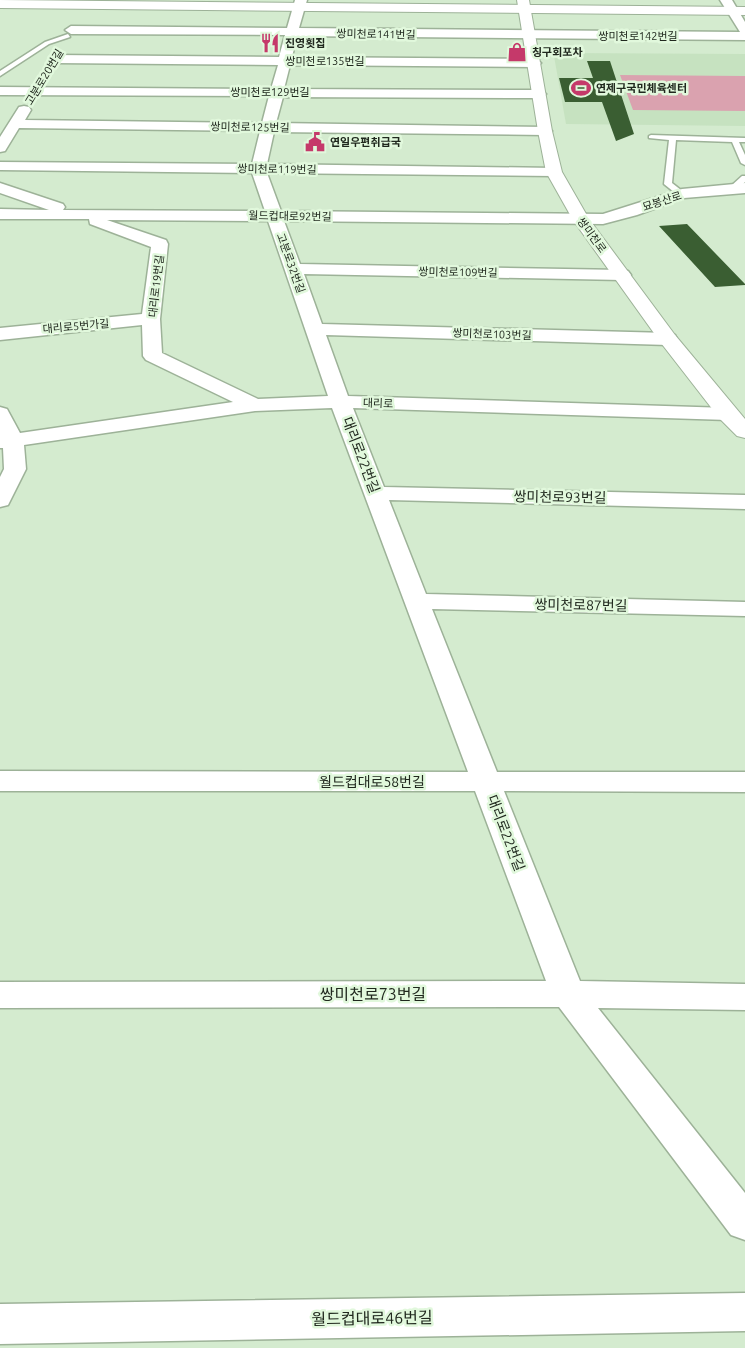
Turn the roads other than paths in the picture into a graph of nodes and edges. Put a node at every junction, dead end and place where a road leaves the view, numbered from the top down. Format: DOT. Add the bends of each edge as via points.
graph roads {
  1 [pos="726,0"];
  2 [pos="301,3"];
  3 [pos="0,4"];
  4 [pos="524,4"];
  5 [pos="739,10"];
  6 [pos="82,16"];
  7 [pos="745,31"];
  8 [pos="292,33"];
  9 [pos="530,35"];
  10 [pos="745,36"];
  11 [pos="285,61"];
  12 [pos="52,63"];
  13 [pos="535,63"];
  14 [pos="0,74"];
  15 [pos="38,87"];
  16 [pos="0,91"];
  17 [pos="275,92"];
  18 [pos="540,94"];
  19 [pos="15,124"];
  20 [pos="267,128"];
  21 [pos="545,131"];
  22 [pos="651,137"];
  23 [pos="673,138"];
  24 [pos="734,139"];
  25 [pos="745,140"];
  26 [pos="0,148"];
  27 [pos="745,163"];
  28 [pos="0,166"];
  29 [pos="258,169"];
  30 [pos="554,172"];
  31 [pos="741,185"];
  32 [pos="0,188"];
  33 [pos="682,194"];
  34 [pos="0,214"];
  35 [pos="76,214"];
  36 [pos="274,216"];
  37 [pos="581,220"];
  38 [pos="293,269"];
  39 [pos="622,275"];
  40 [pos="151,319"];
  41 [pos="315,330"];
  42 [pos="0,334"];
  43 [pos="668,339"];
  44 [pos="340,402"];
  45 [pos="255,405"];
  46 [pos="0,413"];
  47 [pos="728,414"];
  48 [pos="745,431"];
  49 [pos="7,441"];
  50 [pos="375,493"];
  51 [pos="0,500"];
  52 [pos="745,502"];
  53 [pos="417,601"];
  54 [pos="745,609"];
  55 [pos="0,781"];
  56 [pos="745,782"];
  57 [pos="486,783"];
  58 [pos="568,994"];
  59 [pos="0,995"];
  60 [pos="745,997"];
  61 [pos="745,1223"];
  62 [pos="745,1312"];
  63 [pos="0,1324"];
  1 -- 5 [label="street"];
  2 -- 4 [label="street"];
  2 -- 6 [label="street"];
  2 -- 8 [label="street"];
  3 -- 6 [label="street"];
  4 -- 5 [label="street"];
  4 -- 9 [label="street, 쌍미천로"];
  5 -- 7 [label="street"];
  6 -- 8 [label="street, 쌍미천로141번길"];
  6 -- 12 [label="street, 고분로20번길"];
  6 -- 14 [label="lane"];
  8 -- 9 [label="street, 쌍미천로141번길"];
  8 -- 11 [label="street"];
  9 -- 10 [label="street, 쌍미천로142번길"];
  9 -- 13 [label="street, 쌍미천로"];
  11 -- 12 [label="street, 쌍미천로135번길"];
  11 -- 13 [label="street, 쌍미천로135번길"];
  11 -- 17 [label="street"];
  13 -- 18 [label="street, 쌍미천로"];
  15 -- 16 [label="street, 쌍미천로129번길"];
  15 -- 17 [label="street, 쌍미천로129번길"];
  15 -- 19 [label="street, 고분로20번길"];
  17 -- 18 [label="street, 쌍미천로129번길"];
  17 -- 20 [label="street"];
  18 -- 21 [label="street, 쌍미천로"];
  19 -- 20 [label="street, 쌍미천로125번길"];
  19 -- 26 [label="street, 고분로20번길"];
  20 -- 21 [label="street, 쌍미천로125번길"];
  20 -- 29 [label="street"];
  21 -- 30 [label="street, 쌍미천로"];
  22 -- 23 [label="lane"];
  23 -- 24 [label="lane"];
  23 -- 33 [label="lane" via="668,184"];
  24 -- 25 [label="lane"];
  24 -- 27 [label="lane"];
  28 -- 29 [label="street, 쌍미천로119번길"];
  29 -- 30 [label="street, 쌍미천로119번길"];
  29 -- 36 [label="street, 고분로32번길"];
  30 -- 37 [label="street, 쌍미천로"];
  31 -- 33 [label="street, 묘봉산로"];
  32 -- 35 [label="street, 대리로19번길"];
  33 -- 37 [label="street, 묘봉산로" via="631,212"];
  34 -- 35 [label="street, 월드컵대로92번길"];
  35 -- 36 [label="street, 월드컵대로92번길"];
  35 -- 40 [label="street, 대리로19번길" via="160,244"];
  36 -- 37 [label="street, 월드컵대로92번길"];
  36 -- 38 [label="street, 고분로32번길"];
  37 -- 39 [label="street, 쌍미천로"];
  38 -- 39 [label="street, 쌍미천로109번길"];
  38 -- 41 [label="street, 고분로32번길"];
  39 -- 43 [label="street, 쌍미천로"];
  40 -- 42 [label="street, 대리로5번가길"];
  40 -- 45 [label="street, 대리로19번길" via="153,356"];
  41 -- 43 [label="street, 쌍미천로103번길"];
  41 -- 44 [label="street, 고분로32번길"];
  43 -- 47 [label="street, 쌍미천로"];
  44 -- 45 [label="street, 대리로"];
  44 -- 47 [label="street, 대리로"];
  44 -- 50 [label="street, 대리로22번길"];
  45 -- 49 [label="street, 대리로"];
  46 -- 49 [label="street"];
  47 -- 48 [label="street, 쌍미천로"];
  49 -- 51 [label="street" via="15,469"];
  50 -- 52 [label="street, 쌍미천로93번길"];
  50 -- 53 [label="street, 대리로22번길"];
  53 -- 54 [label="street, 쌍미천로87번길"];
  53 -- 57 [label="street, 대리로22번길"];
  55 -- 57 [label="street, 월드컵대로58번길"];
  56 -- 57 [label="street, 월드컵대로58번길"];
  57 -- 58 [label="street, 대리로22번길"];
  58 -- 59 [label="street, 쌍미천로73번길"];
  58 -- 60 [label="street, 쌍미천로73번길"];
  58 -- 61 [label="street, 대리로22번길"];
  62 -- 63 [label="street, 월드컵대로46번길"];
}
